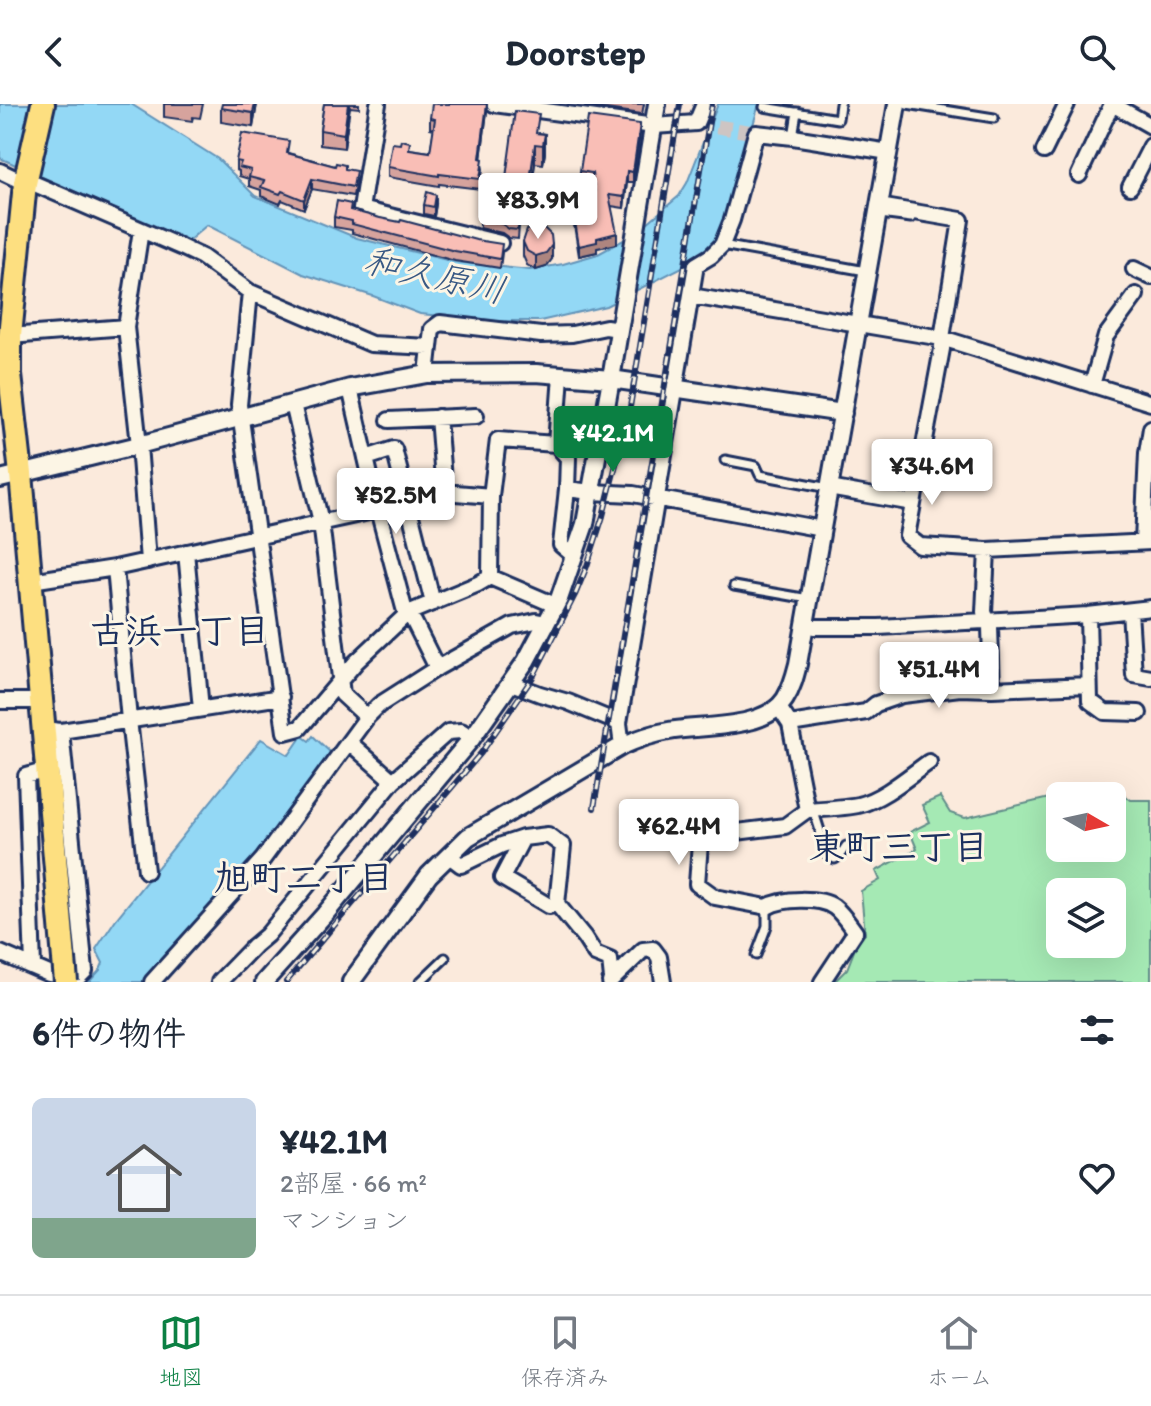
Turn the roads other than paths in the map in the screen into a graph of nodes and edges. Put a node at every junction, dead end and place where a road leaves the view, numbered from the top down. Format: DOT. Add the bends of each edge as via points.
graph roads {
  1 [pos="43,104"];
  2 [pos="378,104"];
  3 [pos="494,104"];
  4 [pos="657,104"];
  5 [pos="704,104"];
  6 [pos="840,104"];
  7 [pos="897,104"];
  8 [pos="907,104"];
  9 [pos="1067,104"];
  10 [pos="1112,104"];
  11 [pos="542,107"];
  12 [pos="764,107"];
  13 [pos="797,112"];
  14 [pos="994,118"];
  15 [pos="654,126"];
  16 [pos="1151,126"];
  17 [pos="793,137"];
  18 [pos="1151,146"];
  19 [pos="1044,151"];
  20 [pos="889,152"];
  21 [pos="0,171"];
  22 [pos="1079,175"];
  23 [pos="26,180"];
  24 [pos="1130,187"];
  25 [pos="878,210"];
  26 [pos="141,230"];
  27 [pos="500,243"];
  28 [pos="722,245"];
  29 [pos="1134,269"];
  30 [pos="868,271"];
  31 [pos="1151,277"];
  32 [pos="250,292"];
  33 [pos="1136,295"];
  34 [pos="691,296"];
  35 [pos="621,321"];
  36 [pos="858,324"];
  37 [pos="126,327"];
  38 [pos="10,336"];
  39 [pos="942,338"];
  40 [pos="430,347"];
  41 [pos="427,374"];
  42 [pos="561,375"];
  43 [pos="611,379"];
  44 [pos="1092,385"];
  45 [pos="350,388"];
  46 [pos="675,388"];
  47 [pos="1151,403"];
  48 [pos="293,404"];
  49 [pos="843,413"];
  50 [pos="476,416"];
  51 [pos="241,417"];
  52 [pos="438,417"];
  53 [pos="389,420"];
  54 [pos="1151,428"];
  55 [pos="556,444"];
  56 [pos="139,445"];
  57 [pos="366,458"];
  58 [pos="725,460"];
  59 [pos="11,476"];
  60 [pos="829,488"];
  61 [pos="567,489"];
  62 [pos="444,492"];
  63 [pos="591,492"];
  64 [pos="405,493"];
  65 [pos="491,496"];
  66 [pos="657,498"];
  67 [pos="913,503"];
  68 [pos="378,510"];
  69 [pos="321,522"];
  70 [pos="822,529"];
  71 [pos="257,536"];
  72 [pos="1147,542"];
  73 [pos="987,550"];
  74 [pos="186,552"];
  75 [pos="574,556"];
  76 [pos="148,561"];
  77 [pos="115,568"];
  78 [pos="490,577"];
  79 [pos="31,581"];
  80 [pos="734,586"];
  81 [pos="809,599"];
  82 [pos="433,603"];
  83 [pos="555,605"];
  84 [pos="1151,608"];
  85 [pos="1130,611"];
  86 [pos="408,613"];
  87 [pos="1088,615"];
  88 [pos="987,620"];
  89 [pos="546,623"];
  90 [pos="805,625"];
  91 [pos="437,668"];
  92 [pos="1151,678"];
  93 [pos="341,680"];
  94 [pos="511,683"];
  95 [pos="1089,685"];
  96 [pos="992,689"];
  97 [pos="281,697"];
  98 [pos="0,701"];
  99 [pos="40,701"];
  100 [pos="778,706"];
  101 [pos="201,709"];
  102 [pos="1139,713"];
  103 [pos="367,717"];
  104 [pos="129,720"];
  105 [pos="619,723"];
  106 [pos="790,724"];
  107 [pos="52,730"];
  108 [pos="472,738"];
  109 [pos="349,742"];
  110 [pos="622,746"];
  111 [pos="929,762"];
  112 [pos="47,770"];
  113 [pos="393,781"];
  114 [pos="807,810"];
  115 [pos="523,838"];
  116 [pos="846,846"];
  117 [pos="449,856"];
  118 [pos="146,871"];
  119 [pos="557,904"];
  120 [pos="767,907"];
  121 [pos="0,953"];
  122 [pos="756,955"];
  123 [pos="445,958"];
  124 [pos="33,966"];
  125 [pos="611,981"];
  126 [pos="66,982"];
  127 [pos="152,982"];
  128 [pos="219,982"];
  129 [pos="264,982"];
  130 [pos="351,982"];
  131 [pos="420,982"];
  132 [pos="663,982"];
  133 [pos="822,982"];
  1 -- 23 [label="highway"];
  2 -- 27 [label="street" via="361,209"];
  3 -- 11 [label="street"];
  4 -- 15 [label="street"];
  5 -- 15 [label="street" via="696,123"];
  6 -- 13 [label="lane" via="838,119"];
  7 -- 20 [label="street"];
  8 -- 14 [label="lane"];
  9 -- 19 [label="street"];
  10 -- 16 [label="street"];
  10 -- 22 [label="street"];
  11 -- 15 [label="street"];
  12 -- 13 [label="lane"];
  13 -- 17 [label="lane"];
  15 -- 35 [label="street"];
  17 -- 20 [label="street"];
  17 -- 28 [label="street" via="756,133"];
  18 -- 24 [label="street"];
  20 -- 25 [label="street"];
  21 -- 23 [label="street"];
  23 -- 26 [label="street"];
  23 -- 38 [label="highway"];
  25 -- 30 [label="street"];
  25 -- 39 [label="street" via="961,220"];
  26 -- 32 [label="street" via="202,257"];
  26 -- 37 [label="street"];
  28 -- 30 [label="lane"];
  28 -- 34 [label="street" via="696,265"];
  29 -- 31 [label="street"];
  30 -- 36 [label="street"];
  32 -- 40 [label="street" via="371,344"];
  32 -- 51 [label="street"];
  33 -- 44 [label="street" via="1106,336"];
  34 -- 36 [label="street"];
  34 -- 46 [label="street"];
  35 -- 40 [label="street" via="572,334 541,335 440,323 432,329"];
  35 -- 43 [label="street"];
  36 -- 39 [label="street"];
  36 -- 49 [label="street"];
  37 -- 38 [label="street"];
  37 -- 56 [label="street"];
  38 -- 59 [label="highway"];
  39 -- 44 [label="street"];
  39 -- 67 [label="street"];
  40 -- 41 [label="street"];
  41 -- 42 [label="street"];
  41 -- 45 [label="street"];
  42 -- 43 [label="street"];
  42 -- 55 [label="street"];
  43 -- 46 [label="street"];
  43 -- 63 [label="street"];
  44 -- 47 [label="street"];
  45 -- 48 [label="street"];
  45 -- 57 [label="street"];
  46 -- 49 [label="street"];
  46 -- 66 [label="street"];
  48 -- 51 [label="street"];
  48 -- 69 [label="street"];
  49 -- 60 [label="street"];
  50 -- 52 [label="street"];
  51 -- 56 [label="street"];
  51 -- 71 [label="street"];
  52 -- 53 [label="street"];
  52 -- 62 [label="street"];
  54 -- 72 [label="street"];
  55 -- 61 [label="street" via="568,458"];
  55 -- 65 [label="street" via="498,440"];
  56 -- 59 [label="street"];
  56 -- 76 [label="street"];
  57 -- 64 [label="street" via="394,449"];
  57 -- 68 [label="street"];
  58 -- 60 [label="lane" via="756,466 760,475"];
  59 -- 79 [label="highway"];
  60 -- 67 [label="street"];
  60 -- 70 [label="street"];
  61 -- 63 [label="street"];
  61 -- 75 [label="street" via="561,545"];
  62 -- 64 [label="street" via="424,499"];
  62 -- 65 [label="street"];
  63 -- 66 [label="street"];
  63 -- 75 [label="street"];
  64 -- 82 [label="street"];
  65 -- 78 [label="street"];
  66 -- 70 [label="street"];
  66 -- 105 [label="street"];
  67 -- 73 [label="street" via="907,536 920,546"];
  68 -- 69 [label="street"];
  68 -- 86 [label="street"];
  69 -- 71 [label="street"];
  69 -- 93 [label="street"];
  70 -- 81 [label="street"];
  71 -- 74 [label="street"];
  71 -- 97 [label="street"];
  72 -- 73 [label="street"];
  73 -- 88 [label="street"];
  74 -- 76 [label="street"];
  74 -- 101 [label="street"];
  75 -- 83 [label="street"];
  76 -- 77 [label="street"];
  77 -- 79 [label="street"];
  77 -- 104 [label="street"];
  78 -- 82 [label="street"];
  78 -- 83 [label="street"];
  79 -- 99 [label="highway"];
  80 -- 81 [label="lane"];
  81 -- 90 [label="street"];
  82 -- 86 [label="street"];
  83 -- 89 [label="street"];
  84 -- 85 [label="street"];
  85 -- 87 [label="street"];
  85 -- 92 [label="street" via="1134,675"];
  86 -- 91 [label="street"];
  86 -- 93 [label="street"];
  87 -- 88 [label="street"];
  87 -- 95 [label="street"];
  88 -- 90 [label="street" via="879,627"];
  88 -- 96 [label="street"];
  89 -- 91 [label="street" via="512,626"];
  89 -- 94 [label="street"];
  90 -- 100 [label="street" via="792,684"];
  91 -- 103 [label="street"];
  93 -- 97 [label="street" via="300,728 285,732"];
  93 -- 103 [label="street" via="342,694"];
  94 -- 105 [label="street"];
  94 -- 108 [label="street"];
  95 -- 96 [label="street"];
  95 -- 102 [label="street" via="1090,701 1105,712"];
  96 -- 106 [label="street" via="902,695 866,712"];
  97 -- 101 [label="street"];
  98 -- 99 [label="street"];
  99 -- 107 [label="highway"];
  100 -- 106 [label="street"];
  100 -- 110 [label="street" via="740,723 670,731"];
  101 -- 104 [label="street"];
  103 -- 109 [label="street"];
  104 -- 107 [label="street"];
  104 -- 118 [label="street"];
  105 -- 110 [label="street"];
  106 -- 114 [label="street"];
  107 -- 112 [label="highway"];
  107 -- 124 [label="street" via="85,971 79,977 49,974"];
  108 -- 113 [label="street" via="461,731 448,732"];
  108 -- 129 [label="street"];
  109 -- 113 [label="street"];
  109 -- 127 [label="street" via="263,859"];
  110 -- 117 [label="street" via="468,837"];
  111 -- 114 [label="street" via="870,801"];
  112 -- 124 [label="street" via="26,776"];
  112 -- 126 [label="highway, bridge"];
  113 -- 128 [label="street" via="267,935"];
  114 -- 116 [label="lane" via="815,815 828,856 835,859"];
  114 -- 120 [label="street" via="785,826 704,836 700,843 697,884 715,897"];
  115 -- 117 [label="street" via="461,865"];
  115 -- 119 [label="street" via="548,835 563,846"];
  115 -- 119 [label="street" via="502,878 549,906"];
  117 -- 130 [label="street" via="429,875"];
  119 -- 125 [label="street" via="595,954 610,960"];
  120 -- 122 [label="lane" via="767,926"];
  120 -- 133 [label="street" via="815,900 834,907 855,932"];
  121 -- 124 [label="street"];
  123 -- 131 [label="lane"];
  125 -- 132 [label="street" via="643,950 653,949"];
}
